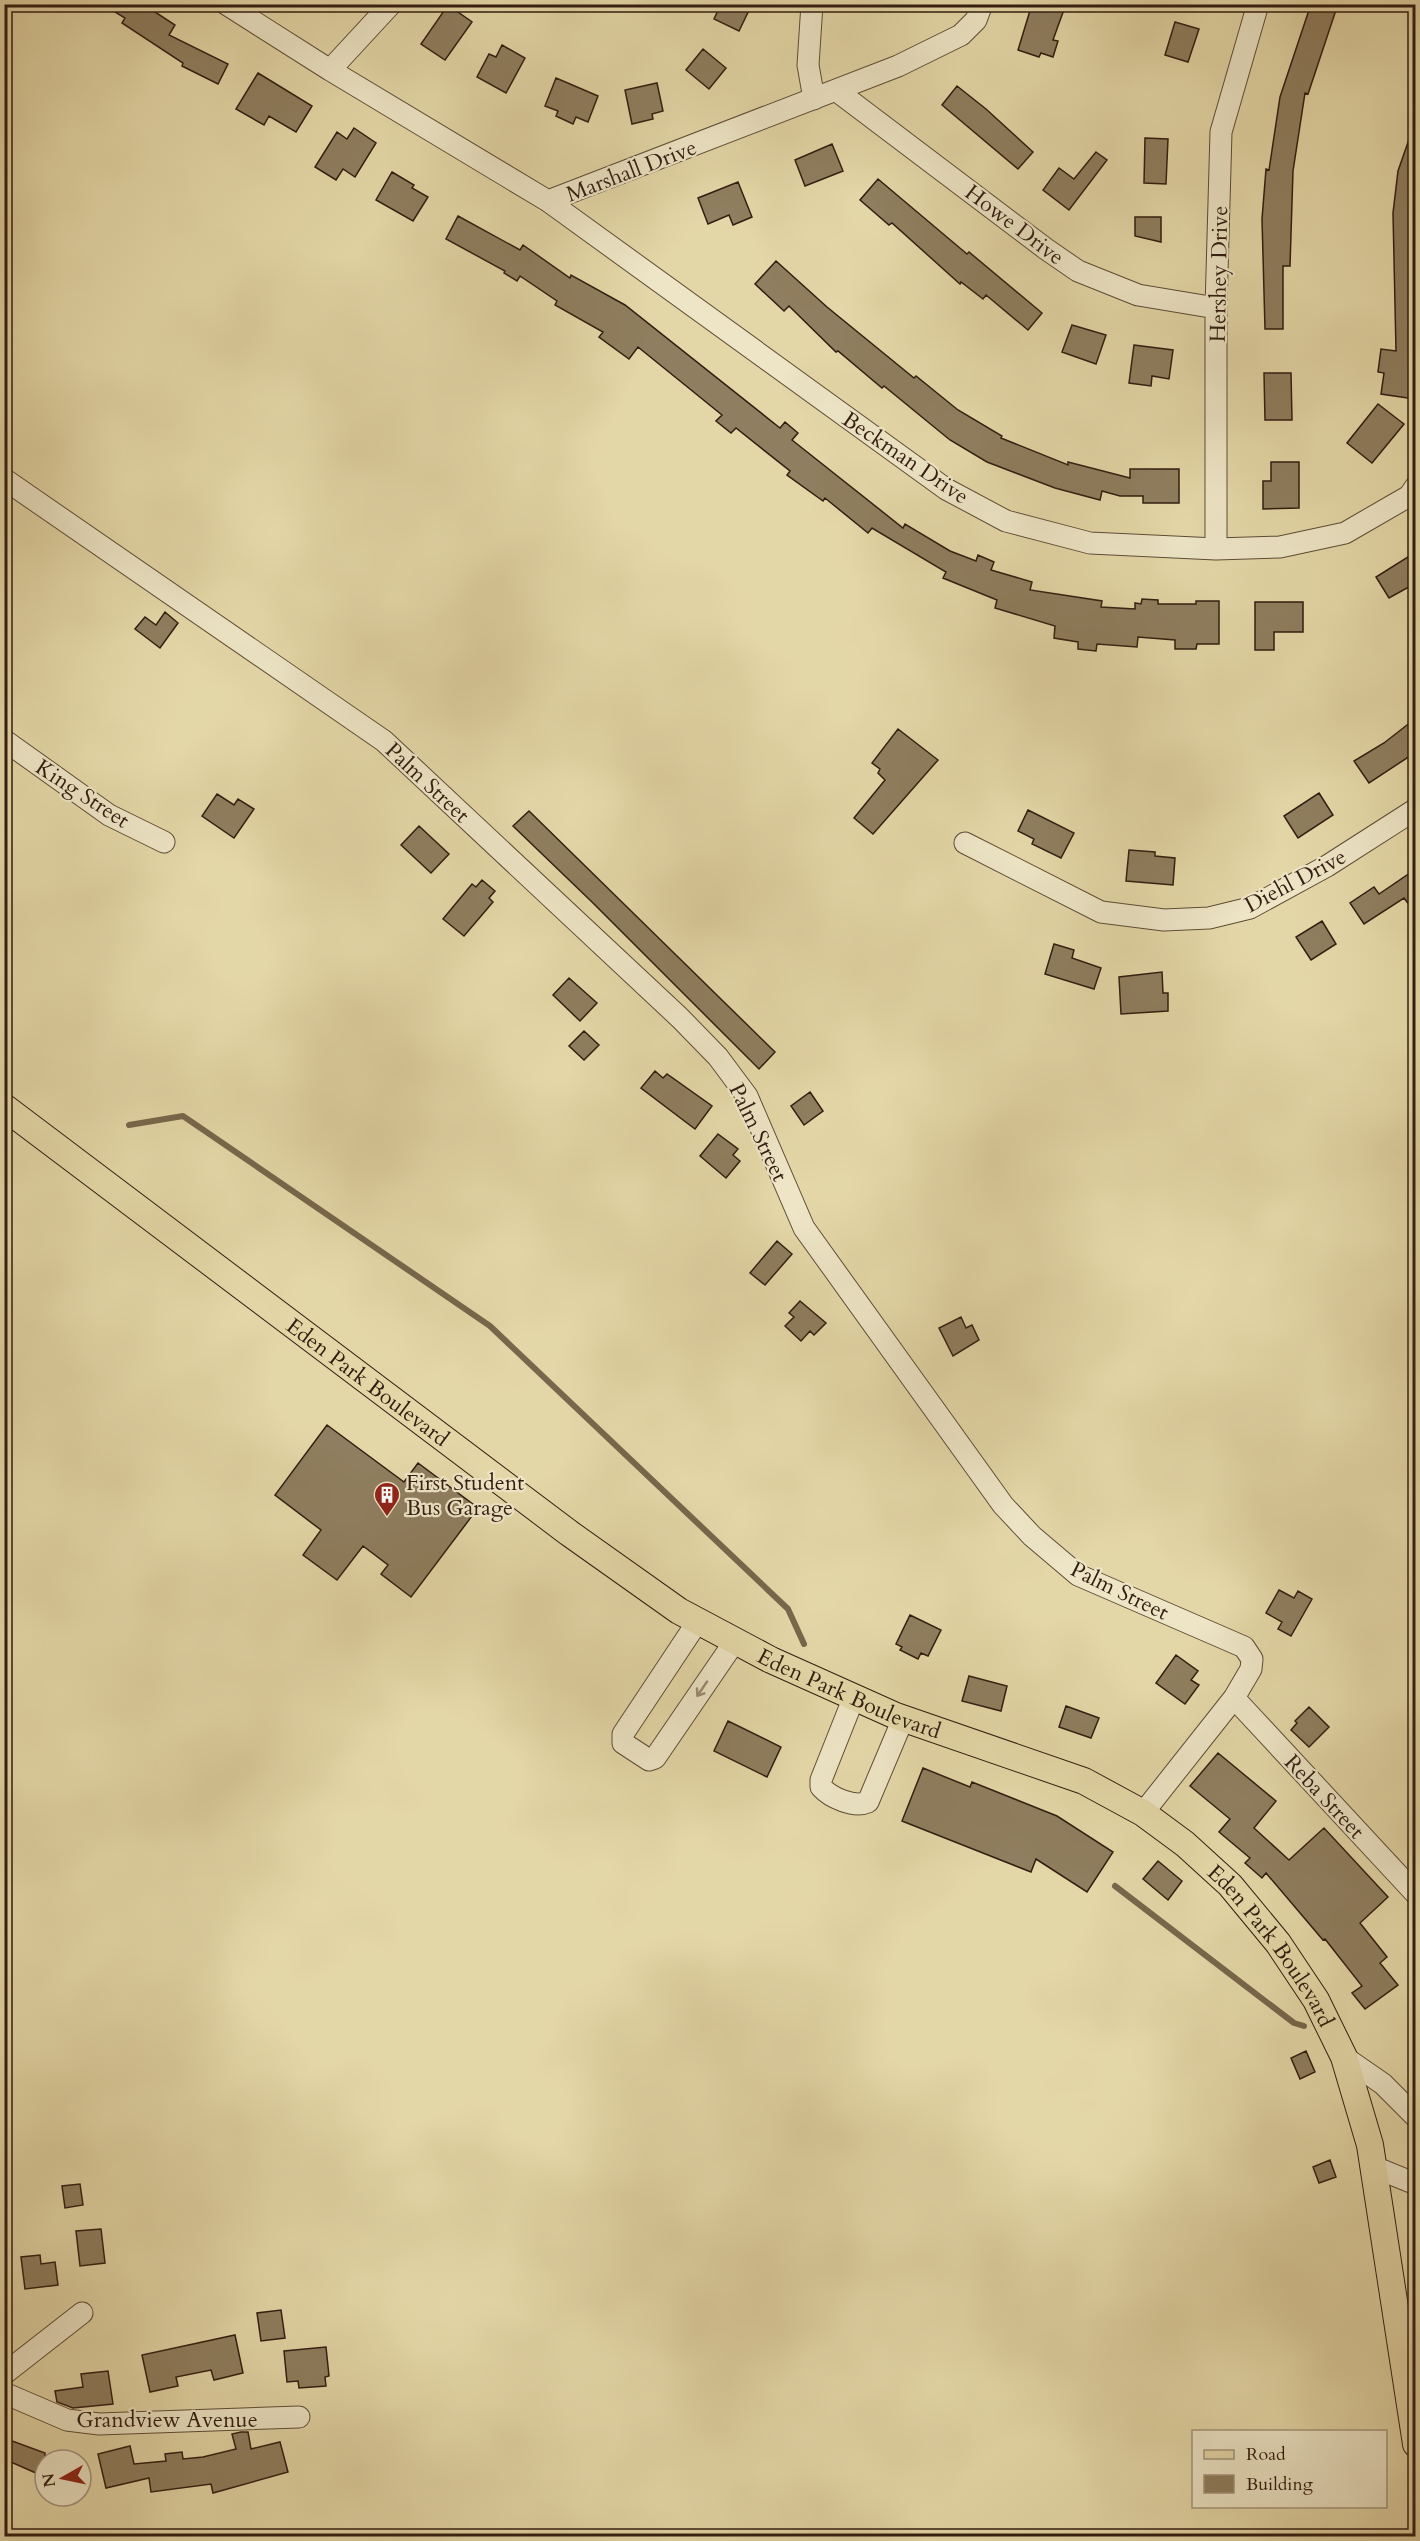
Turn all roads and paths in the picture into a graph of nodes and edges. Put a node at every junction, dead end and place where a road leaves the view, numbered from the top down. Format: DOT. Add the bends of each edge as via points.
graph roads {
  1 [pos="226,4"];
  2 [pos="391,4"];
  3 [pos="812,4"];
  4 [pos="982,4"];
  5 [pos="1258,4"];
  6 [pos="330,70"];
  7 [pos="837,90"];
  8 [pos="814,99"];
  9 [pos="548,201"];
  10 [pos="1216,308"];
  11 [pos="4,479"];
  12 [pos="1416,486"];
  13 [pos="1216,549"];
  14 [pos="4,740"];
  15 [pos="1416,809"];
  16 [pos="164,842"];
  17 [pos="965,843"];
  18 [pos="4,1107"];
  19 [pos="698,1621"];
  20 [pos="735,1641"];
  21 [pos="854,1697"];
  22 [pos="1234,1698"];
  23 [pos="903,1719"];
  24 [pos="1143,1813"];
  25 [pos="1416,1894"];
  26 [pos="1344,2057"];
  27 [pos="1416,2117"];
  28 [pos="1374,2167"];
  29 [pos="1416,2184"];
  30 [pos="82,2313"];
  31 [pos="4,2374"];
  32 [pos="4,2393"];
  33 [pos="299,2417"];
  34 [pos="1415,2436"];
  1 -- 6 [label="street, Marshall Drive"];
  2 -- 6 [label="street"];
  3 -- 8 [label="street" via="808,65"];
  4 -- 7 [label="street, Marshall Drive" via="976,20 961,34 898,66"];
  5 -- 10 [label="street, Hershey Drive" via="1221,132"];
  6 -- 9 [label="street, Marshall Drive"];
  7 -- 8 [label="street, Marshall Drive"];
  7 -- 10 [label="street, Howe Drive" via="1078,270 1138,295"];
  8 -- 9 [label="street, Marshall Drive"];
  9 -- 13 [label="street, Beckman Drive" via="946,489 1006,521 1090,543"];
  10 -- 13 [label="street, Hershey Drive"];
  11 -- 22 [label="street, Palm Street" via="384,741 680,1018 718,1057 747,1096 804,1228 1003,1505 1078,1575 1244,1647 1252,1659 1251,1669"];
  12 -- 13 [label="street, Beckman Drive" via="1409,496 1345,533 1280,547"];
  14 -- 16 [label="street, King Street" via="109,815"];
  15 -- 17 [label="street, Diehl Drive" via="1327,866 1250,908 1209,918 1164,920 1101,912"];
  18 -- 19 [label="main road, Eden Park Boulevard" via="569,1533"];
  19 -- 20 [label="main road, Eden Park Boulevard"];
  20 -- 19 [label="street, one-way" via="655,1758 649,1760 623,1743 624,1734"];
  20 -- 21 [label="main road, Eden Park Boulevard"];
  21 -- 23 [label="main road, Eden Park Boulevard"];
  21 -- 23 [label="street" via="821,1780 827,1794 849,1803 868,1802"];
  22 -- 24 [label="street, Palm Street"];
  22 -- 25 [label="street, Reba Street"];
  23 -- 24 [label="main road, Eden Park Boulevard" via="1084,1782"];
  24 -- 26 [label="main road, Eden Park Boulevard" via="1230,1885 1278,1943 1316,2000"];
  26 -- 27 [label="street" via="1383,2084"];
  26 -- 28 [label="main road, Eden Park Boulevard"];
  28 -- 29 [label="street"];
  28 -- 34 [label="main road, Eden Park Boulevard"];
  30 -- 31 [label="street"];
  32 -- 33 [label="street, Grandview Avenue" via="67,2420 99,2424"];
}
